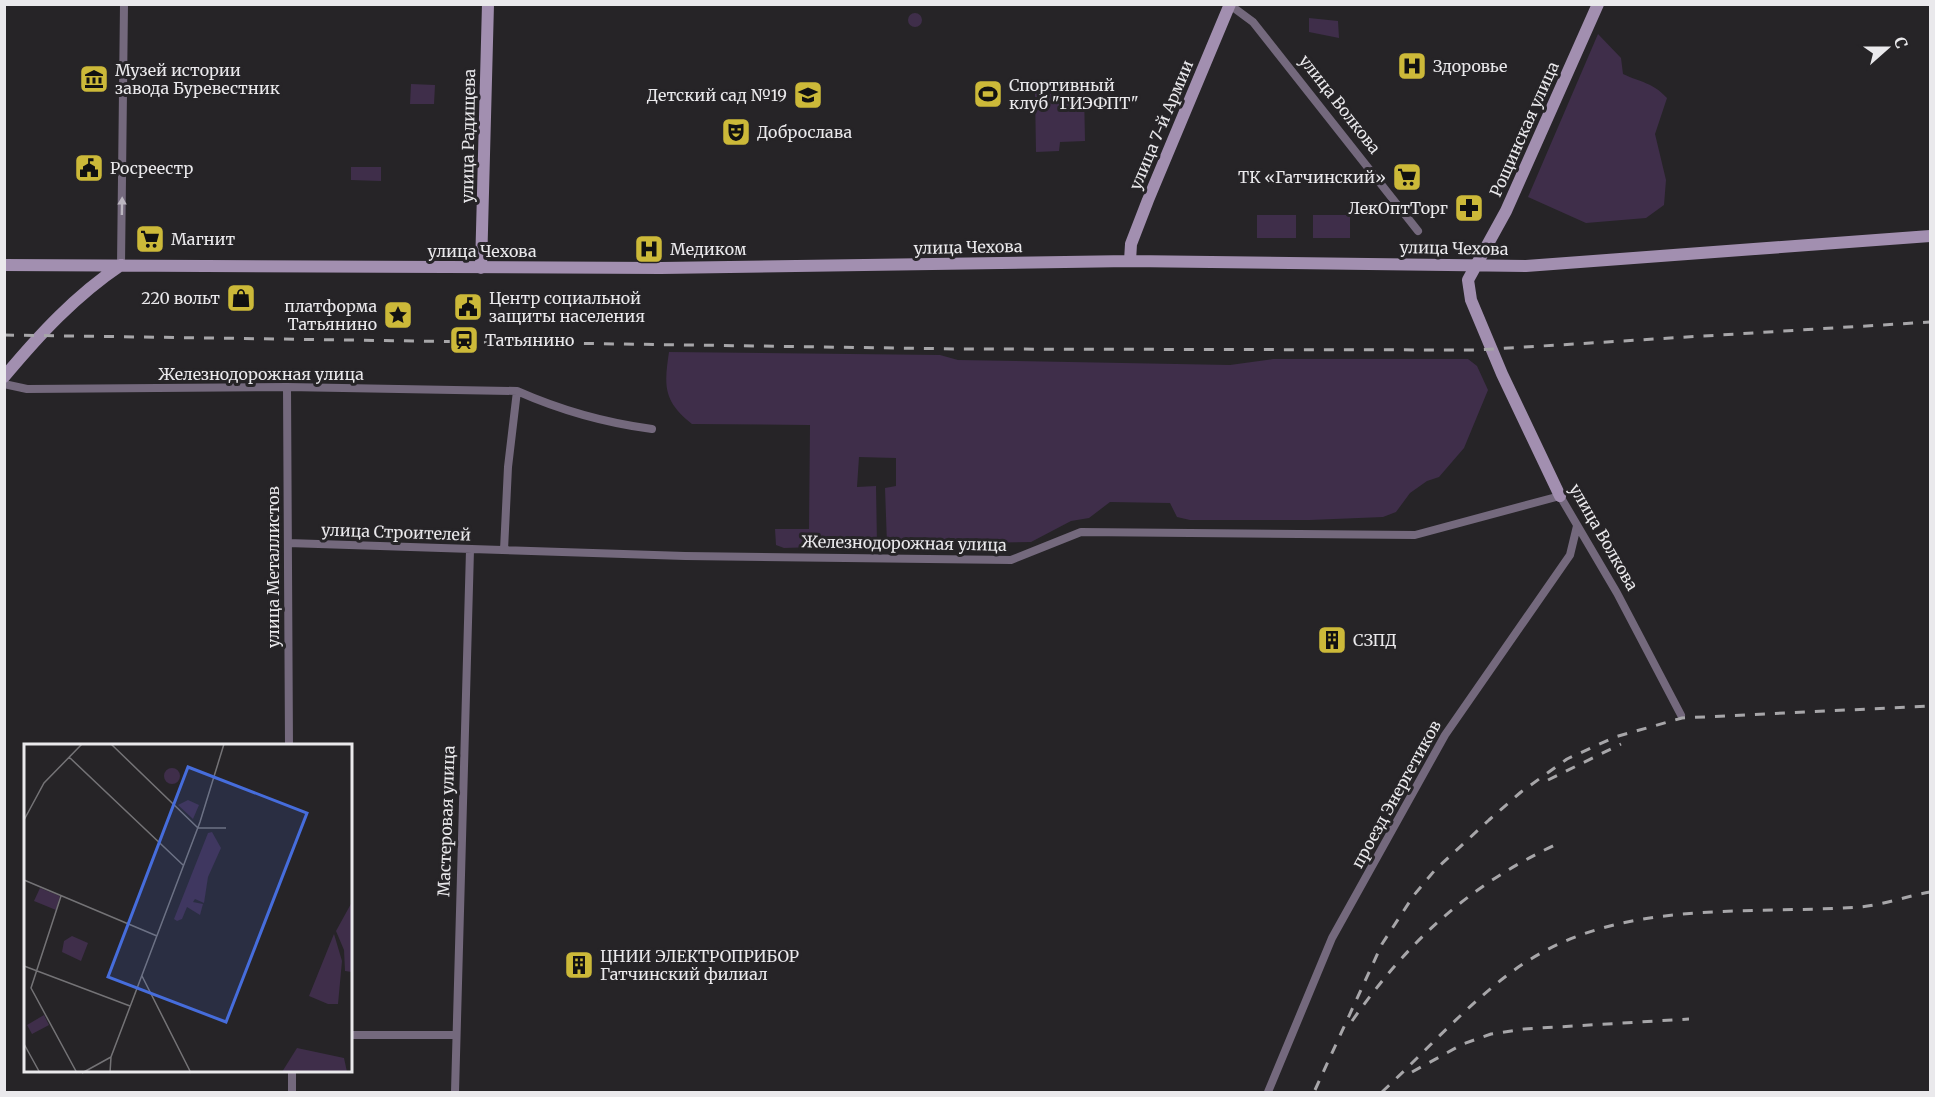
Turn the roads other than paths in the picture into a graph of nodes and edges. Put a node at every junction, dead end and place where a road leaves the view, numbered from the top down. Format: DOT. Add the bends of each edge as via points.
graph roads {
  1 [pos="124,4"];
  2 [pos="488,4"];
  3 [pos="1598,4"];
  4 [pos="1230,5"];
  5 [pos="1418,231"];
  6 [pos="1930,236"];
  7 [pos="1130,261"];
  8 [pos="85,264"];
  9 [pos="121,264"];
  10 [pos="4,266"];
  11 [pos="1476,266"];
  12 [pos="481,268"];
  13 [pos="88,288"];
  14 [pos="1502,374"];
  15 [pos="4,377"];
  16 [pos="4,384"];
  17 [pos="287,387"];
  18 [pos="517,391"];
  19 [pos="652,429"];
  20 [pos="1560,495"];
  21 [pos="1577,525"];
  22 [pos="288,543"];
  23 [pos="470,550"];
  24 [pos="504,550"];
  25 [pos="1681,715"];
  26 [pos="289,744"];
  27 [pos="352,1035"];
  28 [pos="455,1035"];
  29 [pos="292,1073"];
  30 [pos="292,1092"];
  31 [pos="455,1092"];
  32 [pos="1268,1092"];
  9 -- 1 [label="street, one-way"];
  2 -- 12 [label="street, улица Радищева"];
  3 -- 11 [label="street, Рощинская улица" via="1506,211"];
  4 -- 5 [label="street, улица Волкова" via="1253,22"];
  4 -- 7 [label="street, улица 7-й Армии" via="1148,200 1131,244"];
  6 -- 11 [label="street, улица Чехова" via="1526,266"];
  7 -- 11 [label="street, улица Чехова"];
  7 -- 12 [label="street, улица Чехова"];
  8 -- 9 [label="street, улица Чехова"];
  8 -- 10 [label="street, улица Чехова"];
  8 -- 13 [label="street" via="92,275"];
  9 -- 12 [label="street, улица Чехова"];
  9 -- 13 [label="street"];
  11 -- 14 [label="street, Рощинская улица" via="1468,280 1469,290"];
  13 -- 15 [label="street" via="46,328"];
  14 -- 20 [label="street, улица Волкова"];
  16 -- 17 [label="street, Железнодорожная улица" via="38,389"];
  17 -- 18 [label="street, Железнодорожная улица"];
  17 -- 22 [label="street, улица Металлистов"];
  18 -- 19 [label="street, Железнодорожная улица" via="573,411"];
  18 -- 24 [label="street"];
  20 -- 21 [label="street, улица Волкова"];
  20 -- 24 [label="street, Железнодорожная улица" via="1415,535 1081,532 1011,560"];
  21 -- 25 [label="street, улица Волкова"];
  21 -- 32 [label="street, проезд Энергетиков" via="1570,555 1445,735 1332,938"];
  22 -- 23 [label="street, улица Строителей"];
  22 -- 26 [label="street, улица Металлистов"];
  23 -- 24 [label="street, улица Строителей"];
  23 -- 28 [label="street, Мастеровая улица"];
  27 -- 28 [label="street"];
  28 -- 31 [label="street, Мастеровая улица"];
  29 -- 30 [label="street"];
}
